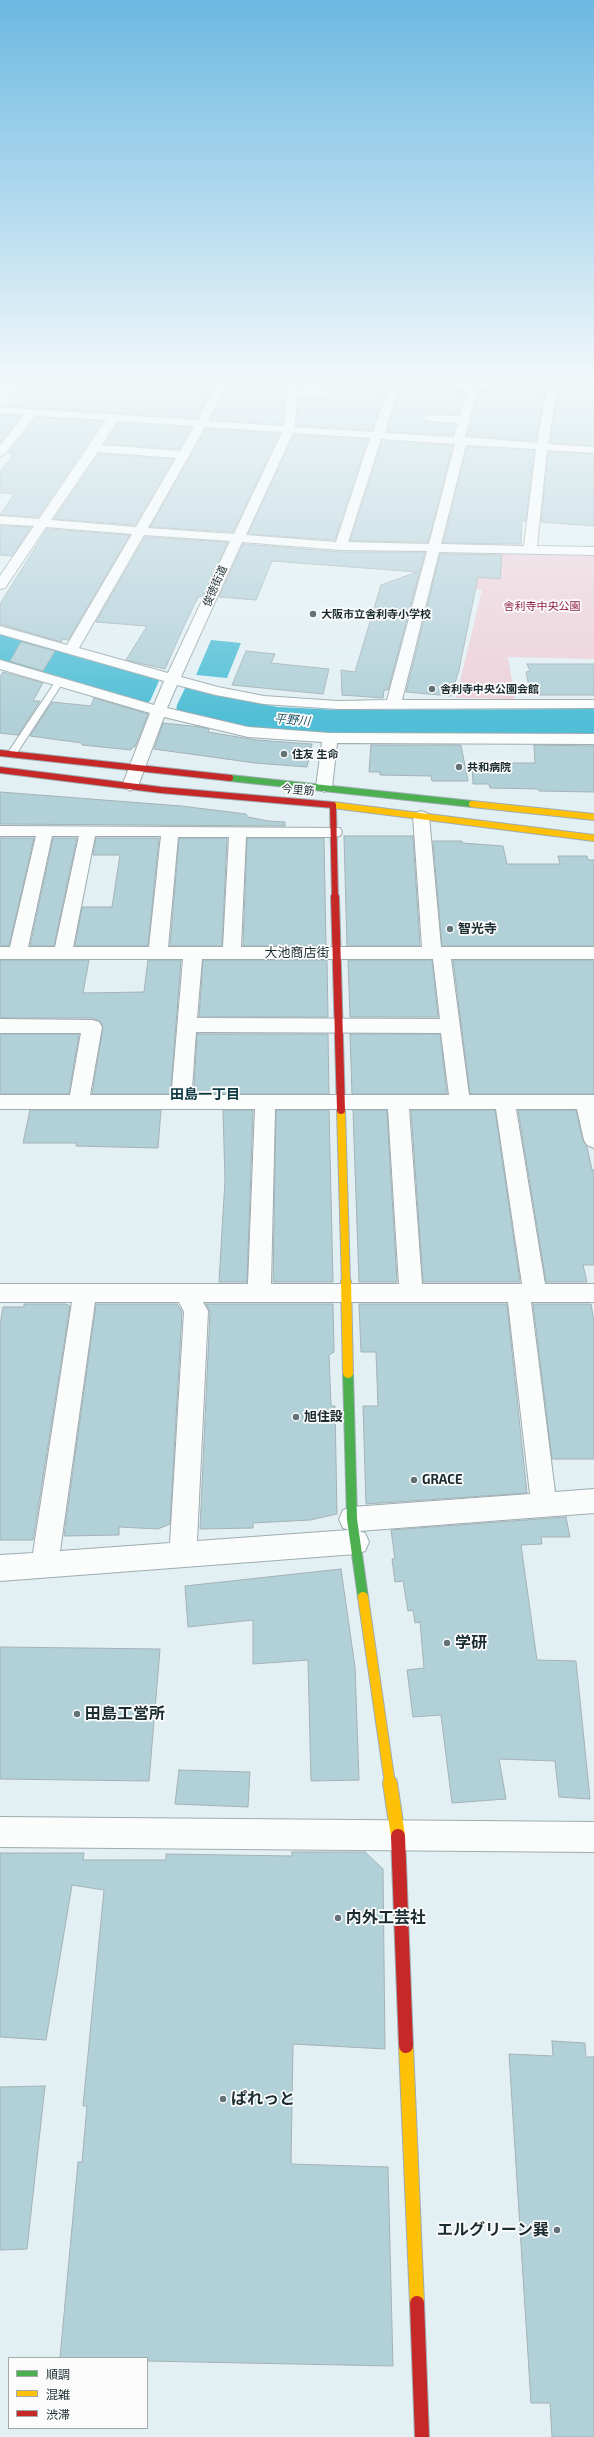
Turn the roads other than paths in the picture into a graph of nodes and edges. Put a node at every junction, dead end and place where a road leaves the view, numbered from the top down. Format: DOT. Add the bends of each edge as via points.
graph roads {
  1 [pos="65,492"];
  2 [pos="162,492"];
  3 [pos="260,492"];
  4 [pos="359,492"];
  5 [pos="448,492"];
  6 [pos="537,492"];
  7 [pos="0,520"];
  8 [pos="43,524"];
  9 [pos="140,531"];
  10 [pos="237,538"];
  11 [pos="341,546"];
  12 [pos="435,547"];
  13 [pos="530,550"];
  14 [pos="594,551"];
  15 [pos="0,585"];
  16 [pos="0,630"];
  17 [pos="71,650"];
  18 [pos="0,664"];
  19 [pos="172,680"];
  20 [pos="60,681"];
  21 [pos="594,704"];
  22 [pos="393,706"];
  23 [pos="160,709"];
  24 [pos="330,738"];
  25 [pos="594,739"];
  26 [pos="0,753"];
  27 [pos="12,754"];
  28 [pos="136,768"];
  29 [pos="0,770"];
  30 [pos="130,786"];
  31 [pos="324,787"];
  32 [pos="333,805"];
  33 [pos="421,816"];
  34 [pos="594,817"];
  35 [pos="0,831"];
  36 [pos="45,831"];
  37 [pos="88,831"];
  38 [pos="170,832"];
  39 [pos="238,832"];
  40 [pos="334,832"];
  41 [pos="594,838"];
  42 [pos="0,953"];
  43 [pos="18,953"];
  44 [pos="63,953"];
  45 [pos="158,953"];
  46 [pos="193,953"];
  47 [pos="232,953"];
  48 [pos="336,953"];
  49 [pos="436,953"];
  50 [pos="594,953"];
  51 [pos="338,1024"];
  52 [pos="187,1025"];
  53 [pos="0,1026"];
  54 [pos="449,1026"];
  55 [pos="0,1102"];
  56 [pos="78,1102"];
  57 [pos="190,1102"];
  58 [pos="265,1102"];
  59 [pos="340,1102"];
  60 [pos="398,1102"];
  61 [pos="460,1102"];
  62 [pos="505,1102"];
  63 [pos="590,1102"];
  64 [pos="594,1140"];
  65 [pos="347,1291"];
  66 [pos="259,1292"];
  67 [pos="411,1292"];
  68 [pos="527,1292"];
  69 [pos="0,1293"];
  70 [pos="85,1293"];
  71 [pos="185,1293"];
  72 [pos="594,1293"];
  73 [pos="594,1501"];
  74 [pos="544,1505"];
  75 [pos="354,1530"];
  76 [pos="183,1555"];
  77 [pos="45,1565"];
  78 [pos="0,1568"];
  79 [pos="0,1832"];
  80 [pos="398,1835"];
  81 [pos="594,1837"];
  82 [pos="422,2437"];
  1 -- 8 [label="street"];
  2 -- 9 [label="street"];
  3 -- 10 [label="street, 俊徳街道"];
  4 -- 11 [label="street"];
  5 -- 12 [label="street"];
  6 -- 13 [label="street"];
  7 -- 8 [label="street"];
  8 -- 9 [label="street"];
  8 -- 15 [label="street"];
  9 -- 10 [label="street"];
  9 -- 17 [label="street"];
  10 -- 11 [label="street"];
  10 -- 19 [label="street, 俊徳街道"];
  11 -- 12 [label="street"];
  12 -- 13 [label="street"];
  12 -- 22 [label="street"];
  13 -- 14 [label="street"];
  16 -- 17 [label="street"];
  17 -- 19 [label="street"];
  18 -- 20 [label="street"];
  19 -- 22 [label="street" via="264,700 325,705"];
  19 -- 23 [label="street, 俊徳街道"];
  20 -- 23 [label="street"];
  20 -- 27 [label="lane"];
  21 -- 22 [label="street"];
  23 -- 24 [label="street" via="230,729 282,736"];
  23 -- 28 [label="street, 俊徳街道"];
  24 -- 25 [label="street"];
  24 -- 31 [label="street"];
  26 -- 27 [label="main road, 今里筋"];
  27 -- 28 [label="main road, 今里筋"];
  28 -- 30 [label="street, 俊徳街道"];
  28 -- 31 [label="main road, 今里筋"];
  29 -- 30 [label="main road, 今里筋"];
  30 -- 32 [label="main road, 今里筋"];
  31 -- 34 [label="main road, 今里筋"];
  32 -- 33 [label="main road, 今里筋"];
  32 -- 40 [label="main road"];
  33 -- 41 [label="main road, 今里筋"];
  33 -- 49 [label="street"];
  35 -- 36 [label="street"];
  36 -- 37 [label="street"];
  36 -- 43 [label="street"];
  37 -- 38 [label="street"];
  37 -- 44 [label="street"];
  38 -- 39 [label="street"];
  38 -- 45 [label="street"];
  39 -- 40 [label="street"];
  39 -- 47 [label="street"];
  40 -- 48 [label="main road"];
  42 -- 43 [label="street, 大池商店街"];
  43 -- 44 [label="street, 大池商店街"];
  44 -- 45 [label="street, 大池商店街"];
  45 -- 46 [label="street, 大池商店街"];
  46 -- 47 [label="street, 大池商店街"];
  46 -- 52 [label="street"];
  47 -- 48 [label="street, 大池商店街"];
  48 -- 49 [label="street, 大池商店街"];
  48 -- 51 [label="main road"];
  49 -- 50 [label="street, 大池商店街"];
  49 -- 54 [label="street"];
  51 -- 52 [label="street"];
  51 -- 54 [label="street"];
  51 -- 59 [label="main road"];
  52 -- 57 [label="street" via="182,1088"];
  53 -- 56 [label="street" via="92,1027"];
  54 -- 61 [label="street"];
  55 -- 56 [label="street"];
  56 -- 57 [label="street"];
  57 -- 58 [label="street"];
  58 -- 59 [label="street"];
  58 -- 66 [label="street"];
  59 -- 60 [label="street"];
  59 -- 65 [label="main road"];
  60 -- 61 [label="street"];
  60 -- 67 [label="street"];
  61 -- 62 [label="street"];
  62 -- 63 [label="street"];
  62 -- 68 [label="street"];
  63 -- 64 [label="street"];
  65 -- 66 [label="street"];
  65 -- 67 [label="street"];
  65 -- 75 [label="main road"];
  66 -- 71 [label="street"];
  67 -- 68 [label="street"];
  68 -- 72 [label="street"];
  68 -- 74 [label="street"];
  69 -- 70 [label="street"];
  70 -- 71 [label="street"];
  70 -- 77 [label="street"];
  71 -- 76 [label="street" via="196,1311"];
  73 -- 74 [label="street"];
  74 -- 75 [label="street"];
  75 -- 76 [label="street"];
  75 -- 80 [label="main road"];
  76 -- 77 [label="street"];
  77 -- 78 [label="street"];
  79 -- 80 [label="street"];
  80 -- 81 [label="street"];
  80 -- 82 [label="main road"];
}
